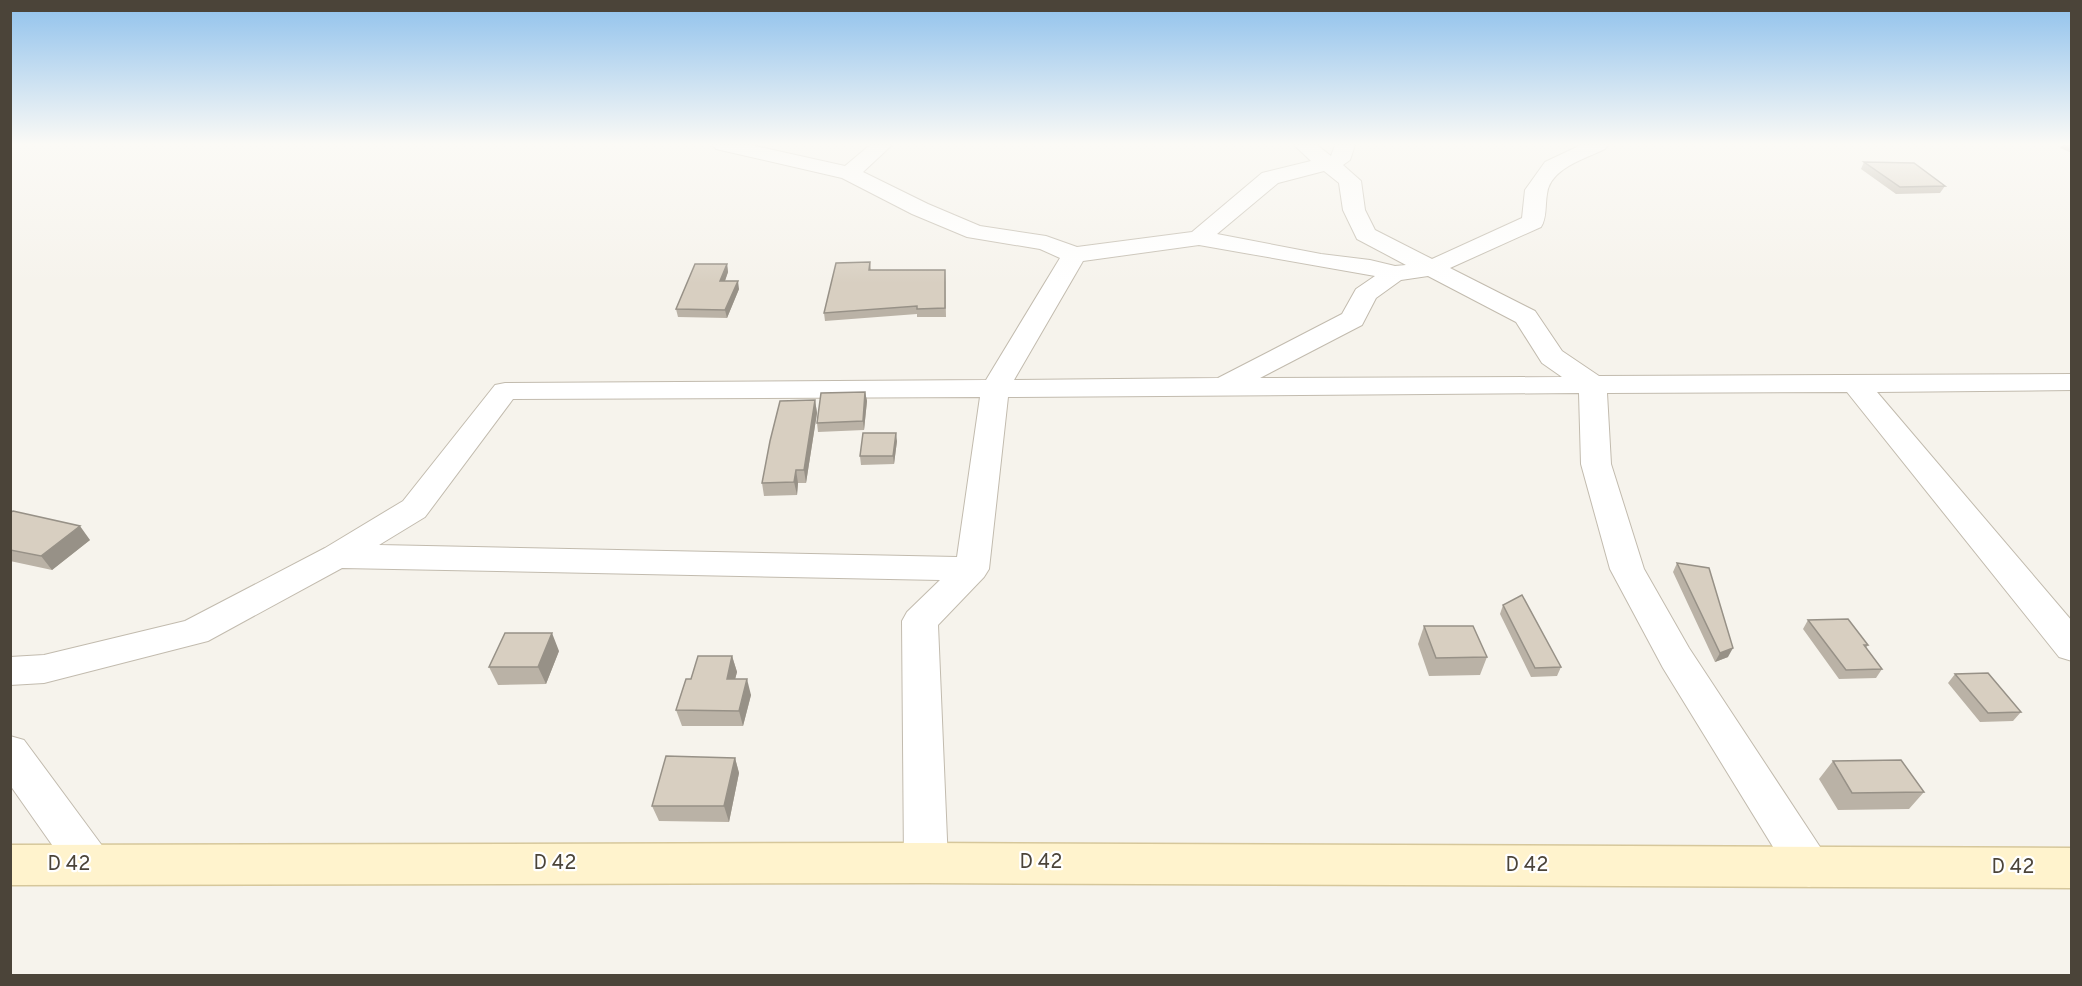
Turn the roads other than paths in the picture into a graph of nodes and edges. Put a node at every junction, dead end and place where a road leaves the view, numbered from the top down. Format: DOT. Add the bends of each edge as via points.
graph roads {
  1 [pos="885,191"];
  2 [pos="1255,191"];
  3 [pos="1351,191"];
  4 [pos="1536,191"];
  5 [pos="1199,238"];
  6 [pos="1074,255"];
  7 [pos="1431,268"];
  8 [pos="1394,274"];
  9 [pos="2072,382"];
  10 [pos="1856,384"];
  11 [pos="1593,386"];
  12 [pos="1222,387"];
  13 [pos="995,388"];
  14 [pos="337,556"];
  15 [pos="972,569"];
  16 [pos="2072,647"];
  17 [pos="10,671"];
  18 [pos="10,752"];
  19 [pos="926,863"];
  20 [pos="10,865"];
  21 [pos="91,865"];
  22 [pos="1809,867"];
  23 [pos="2072,868"];
  1 -- 6 [label="street" via="975,232 1046,243"];
  2 -- 5 [label="street"];
  3 -- 7 [label="street" via="1354,210 1365,234"];
  4 -- 7 [label="street" via="1533,222"];
  5 -- 6 [label="street"];
  5 -- 8 [label="street"];
  6 -- 13 [label="street"];
  7 -- 8 [label="street"];
  7 -- 11 [label="street" via="1526,317 1552,357"];
  8 -- 12 [label="street" via="1365,294 1353,319"];
  9 -- 10 [label="street"];
  10 -- 11 [label="street"];
  10 -- 16 [label="street"];
  11 -- 12 [label="street"];
  11 -- 22 [label="street" via="1596,464 1627,569 1676,658"];
  12 -- 13 [label="street"];
  13 -- 14 [label="street" via="505,391 414,509"];
  13 -- 15 [label="street"];
  14 -- 15 [label="street"];
  14 -- 17 [label="street" via="195,632 44,669"];
  15 -- 19 [label="street" via="920,621"];
  18 -- 21 [label="street"];
  19 -- 21 [label="street, D 42 / D 42"];
  19 -- 22 [label="street, D 42 / D 42"];
  20 -- 21 [label="street, D 42 / D 42"];
  22 -- 23 [label="street, D 42 / D 42"];
}
